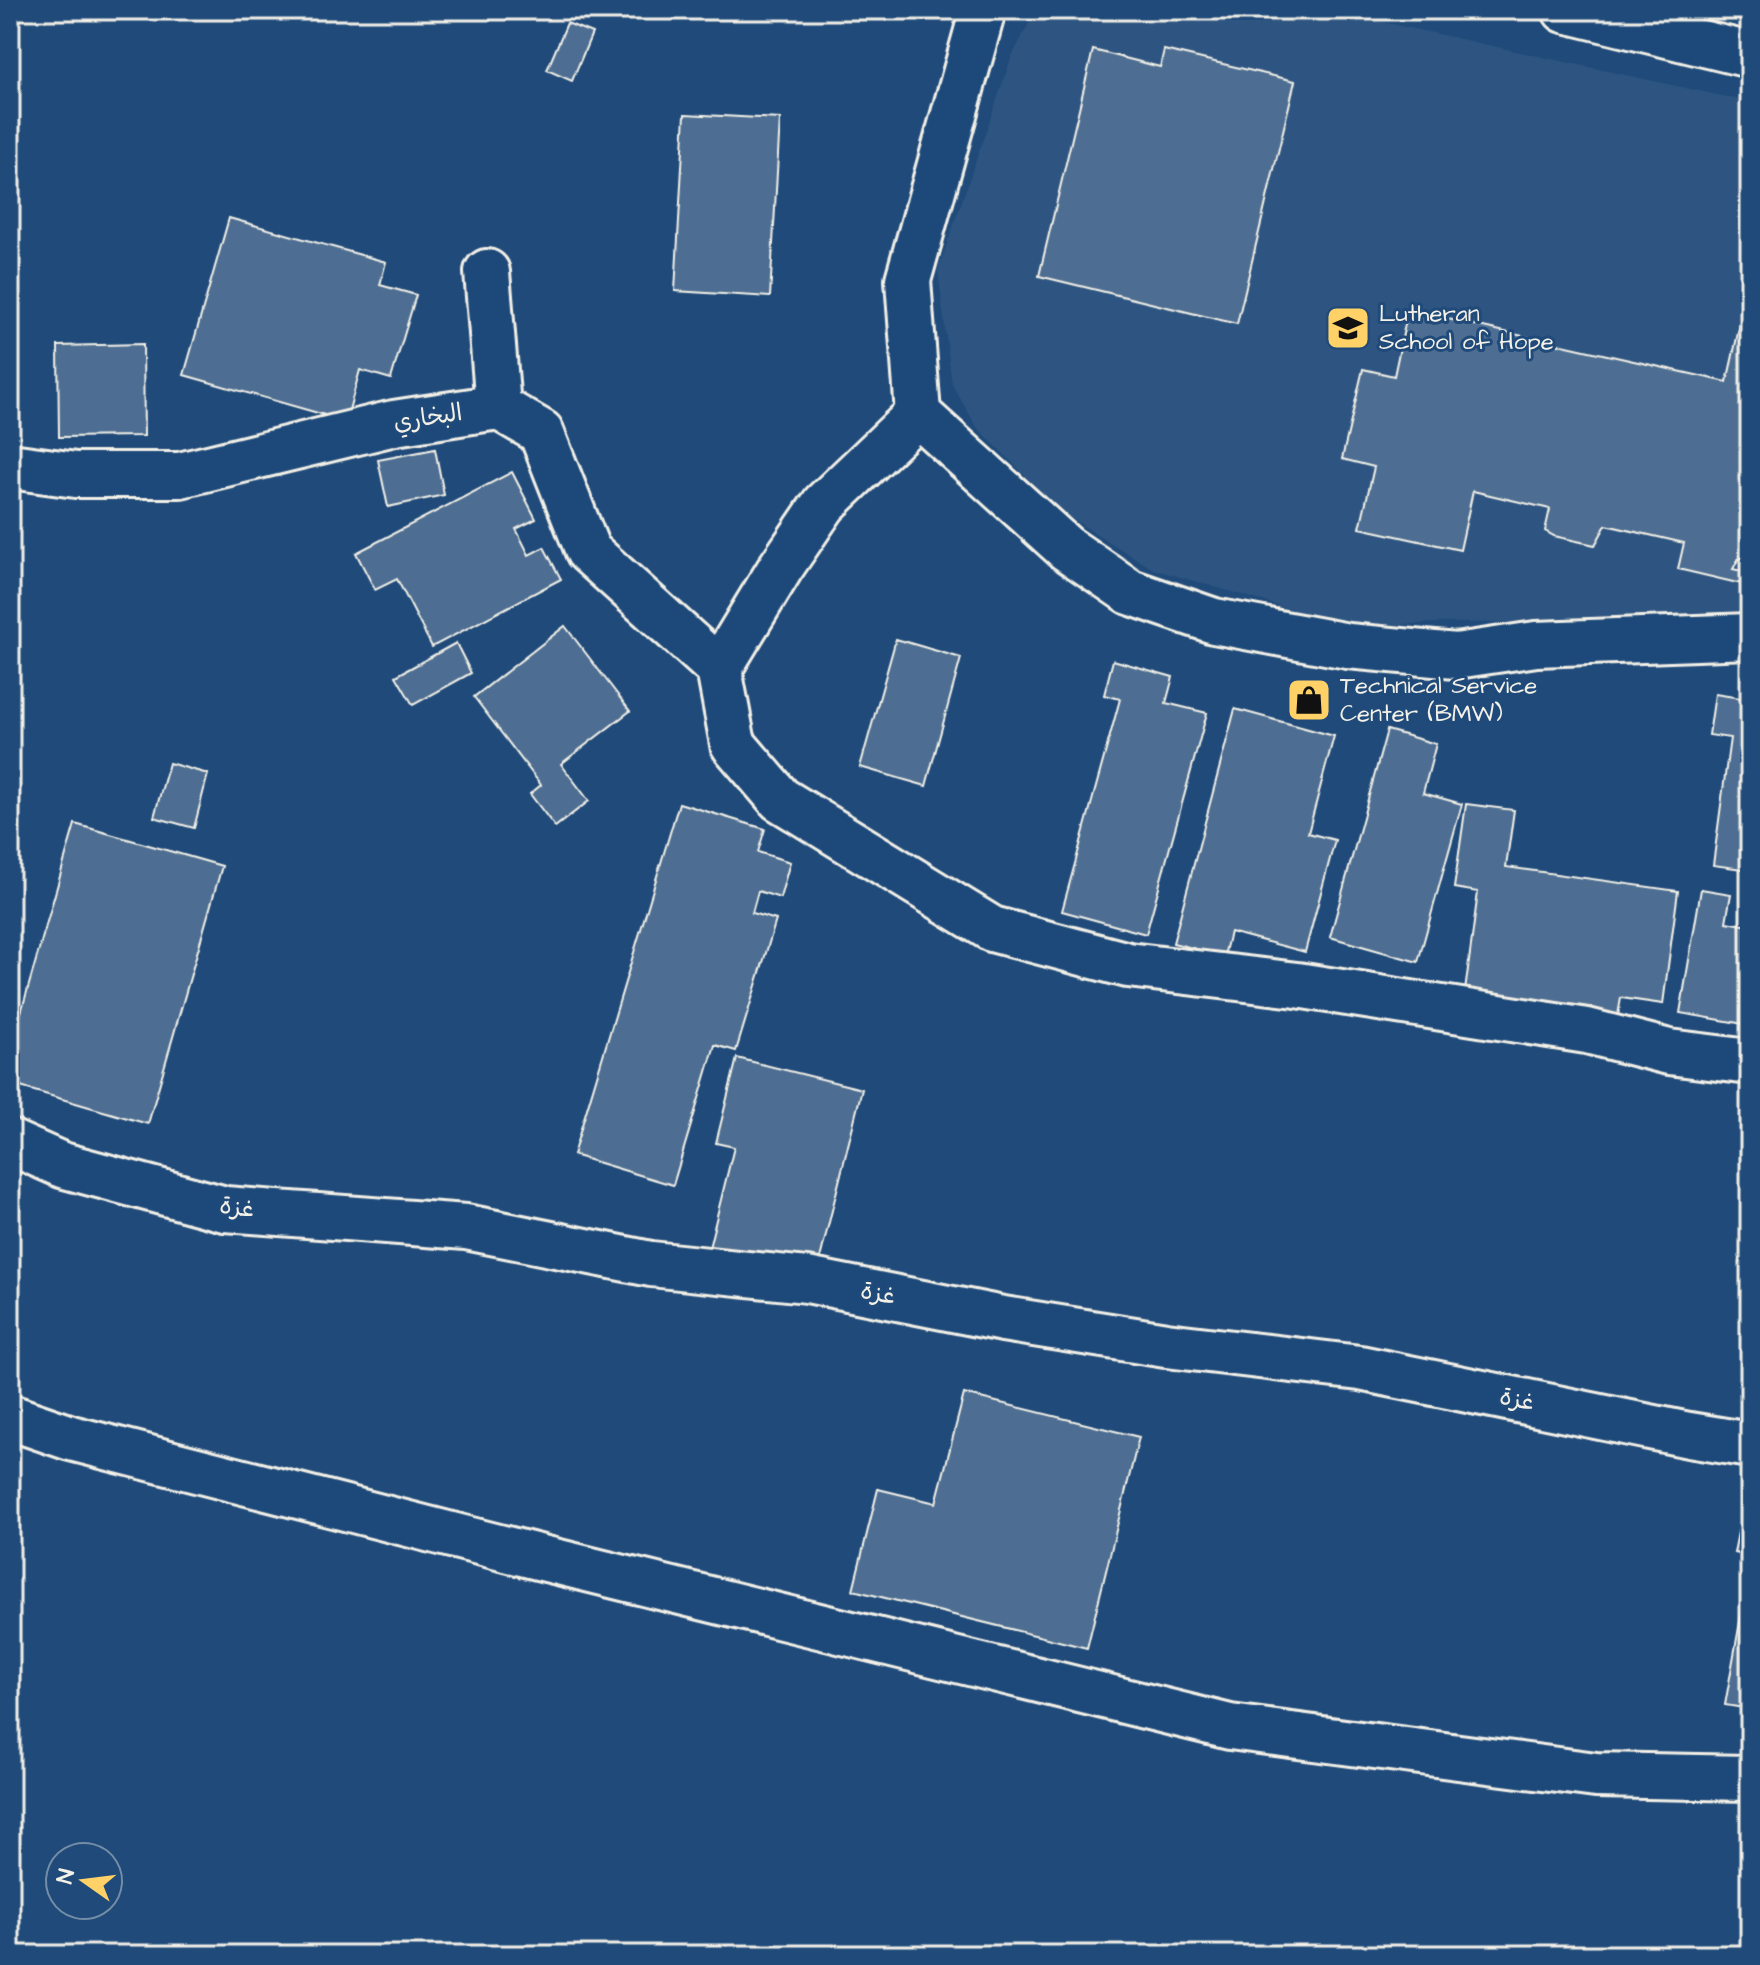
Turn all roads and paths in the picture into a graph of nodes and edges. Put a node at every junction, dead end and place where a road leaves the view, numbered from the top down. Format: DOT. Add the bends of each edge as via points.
graph roads {
  1 [pos="983,10"];
  2 [pos="1565,10"];
  3 [pos="1750,55"];
  4 [pos="487,272"];
  5 [pos="498,407"];
  6 [pos="918,414"];
  7 [pos="10,466"];
  8 [pos="1750,636"];
  9 [pos="719,669"];
  10 [pos="1750,1062"];
  11 [pos="10,1142"];
  12 [pos="10,1417"];
  13 [pos="1750,1445"];
  14 [pos="1750,1778"];
  1 -- 6 [label="street" via="908,280"];
  2 -- 3 [label="street"];
  4 -- 5 [label="street"];
  5 -- 7 [label="street, البخاري" via="394,423 180,475 76,475"];
  5 -- 9 [label="street, البخاري" via="541,432 588,551"];
  6 -- 8 [label="street" via="1066,548 1130,592 1214,621 1348,646 1456,656 1536,644"];
  6 -- 9 [label="street" via="824,504"];
  9 -- 10 [label="street" via="733,744 780,799 992,929 1128,965 1297,985"];
  11 -- 13 [label="street, غزة" via="62,1165 225,1209 466,1227 651,1264 807,1280 1166,1345 1360,1368"];
  12 -- 14 [label="street" via="71,1438 514,1552 1230,1727 1596,1775"];
}
